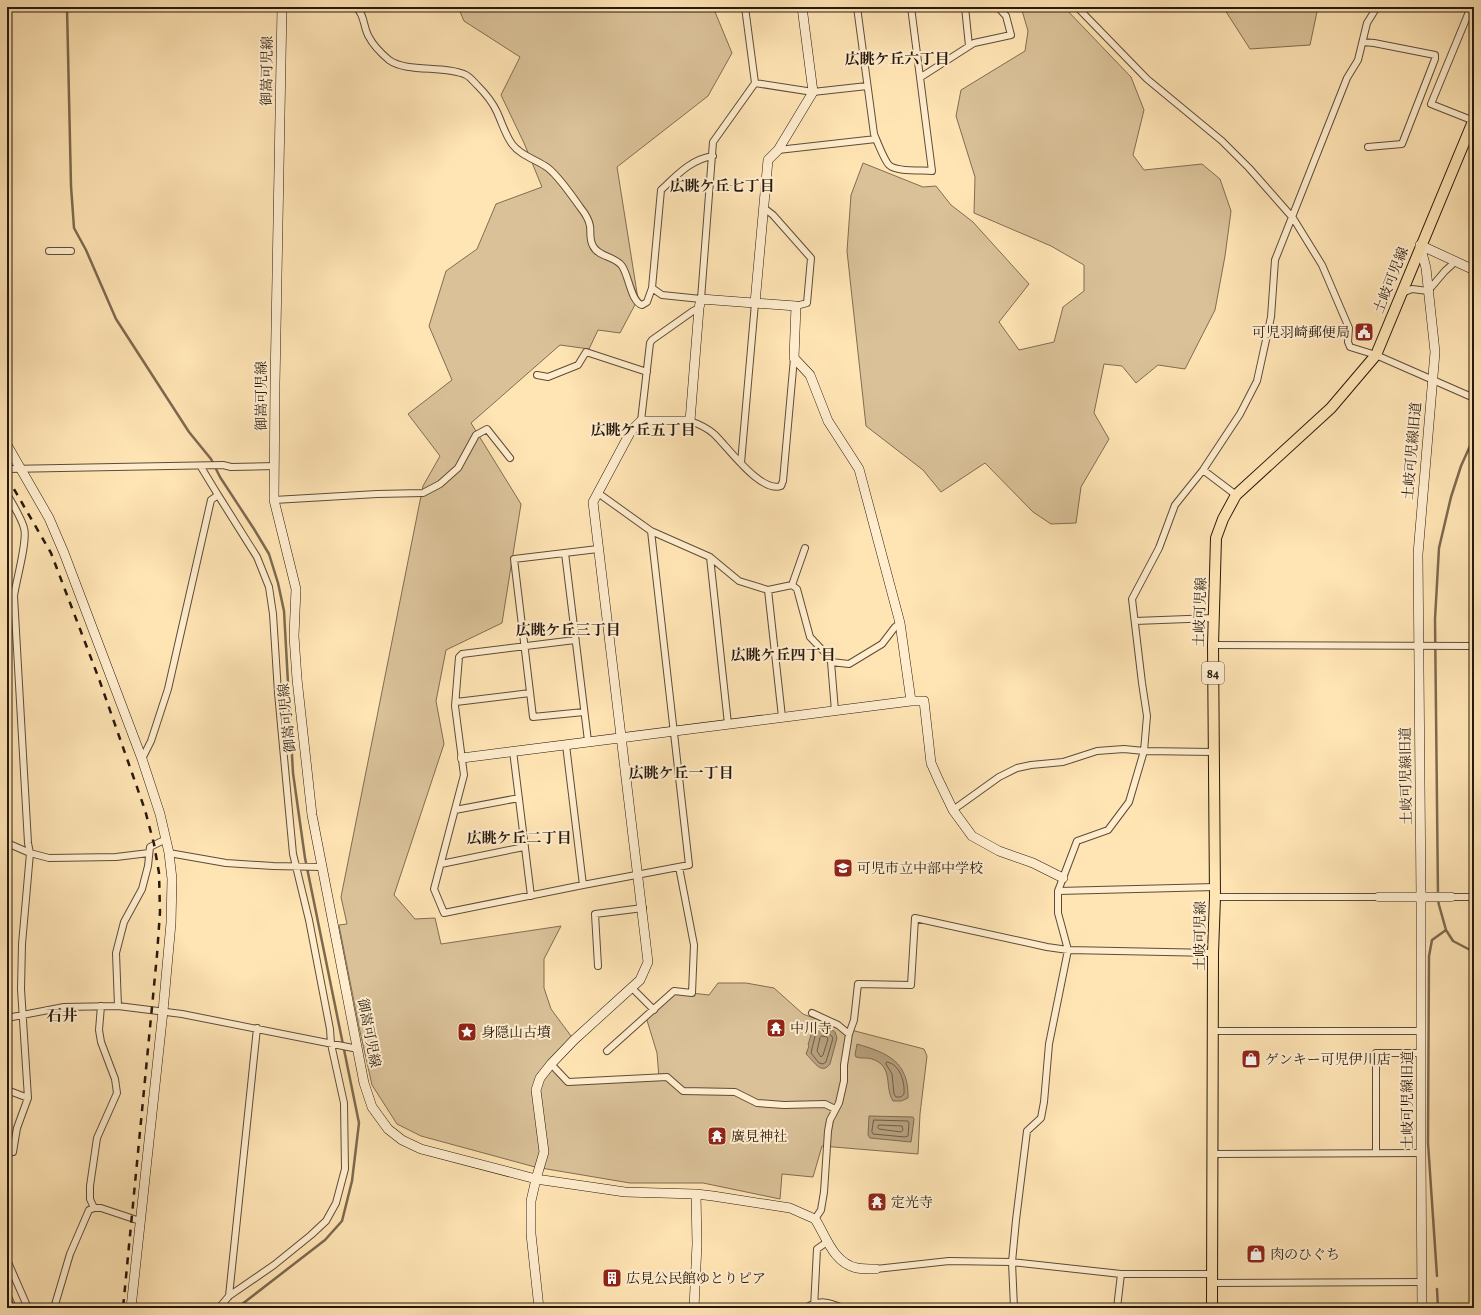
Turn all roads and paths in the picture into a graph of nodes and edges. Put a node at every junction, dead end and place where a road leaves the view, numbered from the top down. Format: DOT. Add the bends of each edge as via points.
graph roads {
  1 [pos="282,7"];
  2 [pos="356,7"];
  3 [pos="745,7"];
  4 [pos="802,7"];
  5 [pos="858,7"];
  6 [pos="911,7"];
  7 [pos="965,7"];
  8 [pos="998,7"];
  9 [pos="1077,7"];
  10 [pos="1377,7"];
  11 [pos="1471,7"];
  12 [pos="1363,42"];
  13 [pos="970,46"];
  14 [pos="921,77"];
  15 [pos="755,84"];
  16 [pos="867,86"];
  17 [pos="813,92"];
  18 [pos="1474,120"];
  19 [pos="876,139"];
  20 [pos="1368,147"];
  21 [pos="778,150"];
  22 [pos="712,156"];
  23 [pos="764,208"];
  24 [pos="1293,218"];
  25 [pos="1420,245"];
  26 [pos="48,251"];
  27 [pos="71,251"];
  28 [pos="1455,262"];
  29 [pos="1474,270"];
  30 [pos="652,288"];
  31 [pos="1428,291"];
  32 [pos="1402,293"];
  33 [pos="755,303"];
  34 [pos="700,304"];
  35 [pos="796,306"];
  36 [pos="1376,354"];
  37 [pos="794,358"];
  38 [pos="647,372"];
  39 [pos="537,375"];
  40 [pos="1432,380"];
  41 [pos="1474,398"];
  42 [pos="641,421"];
  43 [pos="690,421"];
  44 [pos="7,445"];
  45 [pos="510,458"];
  46 [pos="741,463"];
  47 [pos="275,466"];
  48 [pos="201,467"];
  49 [pos="7,469"];
  50 [pos="21,470"];
  51 [pos="1203,470"];
  52 [pos="598,493"];
  53 [pos="7,494"];
  54 [pos="218,495"];
  55 [pos="1236,495"];
  56 [pos="274,500"];
  57 [pos="652,532"];
  58 [pos="805,548"];
  59 [pos="598,549"];
  60 [pos="565,553"];
  61 [pos="710,557"];
  62 [pos="792,585"];
  63 [pos="768,590"];
  64 [pos="1214,618"];
  65 [pos="1135,621"];
  66 [pos="900,623"];
  67 [pos="575,640"];
  68 [pos="1212,645"];
  69 [pos="1419,646"];
  70 [pos="1474,646"];
  71 [pos="525,647"];
  72 [pos="831,662"];
  73 [pos="530,693"];
  74 [pos="911,701"];
  75 [pos="456,702"];
  76 [pos="835,711"];
  77 [pos="584,712"];
  78 [pos="782,717"];
  79 [pos="728,724"];
  80 [pos="674,731"];
  81 [pos="622,738"];
  82 [pos="588,741"];
  83 [pos="566,745"];
  84 [pos="513,751"];
  85 [pos="1144,751"];
  86 [pos="1213,752"];
  87 [pos="462,758"];
  88 [pos="142,759"];
  89 [pos="519,798"];
  90 [pos="456,810"];
  91 [pos="953,810"];
  92 [pos="166,839"];
  93 [pos="7,843"];
  94 [pos="524,846"];
  95 [pos="30,853"];
  96 [pos="149,853"];
  97 [pos="169,853"];
  98 [pos="441,864"];
  99 [pos="298,867"];
  100 [pos="322,867"];
  101 [pos="679,867"];
  102 [pos="638,874"];
  103 [pos="1063,878"];
  104 [pos="583,885"];
  105 [pos="1215,887"];
  106 [pos="1058,891"];
  107 [pos="531,896"];
  108 [pos="1215,897"];
  109 [pos="1379,897"];
  110 [pos="1426,897"];
  111 [pos="1451,897"];
  112 [pos="1474,897"];
  113 [pos="643,908"];
  114 [pos="1068,950"];
  115 [pos="1213,953"];
  116 [pos="598,966"];
  117 [pos="632,988"];
  118 [pos="101,1006"];
  119 [pos="118,1006"];
  120 [pos="163,1010"];
  121 [pos="654,1010"];
  122 [pos="812,1013"];
  123 [pos="23,1015"];
  124 [pos="7,1018"];
  125 [pos="257,1028"];
  126 [pos="1214,1031"];
  127 [pos="1421,1031"];
  128 [pos="849,1034"];
  129 [pos="331,1044"];
  130 [pos="358,1049"];
  131 [pos="607,1051"];
  132 [pos="1421,1053"];
  133 [pos="551,1064"];
  134 [pos="7,1090"];
  135 [pos="28,1098"];
  136 [pos="835,1109"];
  137 [pos="13,1152"];
  138 [pos="1376,1153"];
  139 [pos="1421,1153"];
  140 [pos="1212,1154"];
  141 [pos="536,1179"];
  142 [pos="696,1194"];
  143 [pos="94,1208"];
  144 [pos="815,1219"];
  145 [pos="140,1221"];
  146 [pos="827,1242"];
  147 [pos="7,1260"];
  148 [pos="1012,1262"];
  149 [pos="876,1269"];
  150 [pos="1121,1274"];
  151 [pos="1212,1278"];
  152 [pos="1422,1282"];
  153 [pos="229,1296"];
  154 [pos="814,1305"];
  155 [pos="28,1308"];
  156 [pos="54,1308"];
  157 [pos="131,1308"];
  158 [pos="219,1308"];
  159 [pos="539,1308"];
  160 [pos="694,1308"];
  161 [pos="806,1308"];
  162 [pos="843,1308"];
  163 [pos="1014,1308"];
  164 [pos="1117,1308"];
  165 [pos="1212,1308"];
  166 [pos="1422,1308"];
  1 -- 47 [label="street, 御嵩可児線"];
  2 -- 30 [label="street" via="369,37 383,54 394,62 466,75 476,84 489,97 513,146 553,172 582,208 590,224 593,248 620,263 639,304 647,302"];
  3 -- 15 [label="street"];
  4 -- 17 [label="street"];
  5 -- 16 [label="street"];
  6 -- 14 [label="street"];
  7 -- 13 [label="street"];
  8 -- 13 [label="street" via="1006,16 1011,35"];
  9 -- 24 [label="street" via="1147,80 1222,141"];
  10 -- 12 [label="street" via="1367,23"];
  11 -- 18 [label="street" via="1431,104"];
  12 -- 20 [label="street" via="1435,55 1402,144"];
  12 -- 24 [label="street" via="1358,60 1347,78"];
  13 -- 14 [label="street"];
  14 -- 19 [label="street" via="932,171 895,169 889,165"];
  15 -- 17 [label="street"];
  15 -- 22 [label="street" via="713,142"];
  16 -- 17 [label="street"];
  16 -- 19 [label="street"];
  17 -- 21 [label="street"];
  18 -- 25 [label="main road, 土岐可児線 / 84"];
  19 -- 21 [label="street"];
  21 -- 23 [label="street" via="768,160"];
  22 -- 30 [label="street" via="684,169 661,190"];
  22 -- 34 [label="street"];
  23 -- 33 [label="street"];
  23 -- 35 [label="street" via="811,258 807,303"];
  24 -- 36 [label="street" via="1322,265 1348,328 1350,348"];
  24 -- 51 [label="street" via="1275,260 1271,317 1257,381 1240,414"];
  25 -- 28 [label="street"];
  25 -- 31 [label="street, 土岐可児線旧道"];
  25 -- 32 [label="main road, 土岐可児線 / 84"];
  26 -- 27 [label="street"];
  28 -- 29 [label="street"];
  28 -- 31 [label="street"];
  30 -- 34 [label="street" via="662,295"];
  31 -- 32 [label="street" via="1412,289"];
  31 -- 40 [label="street, 土岐可児線旧道" via="1435,352"];
  32 -- 36 [label="main road, 土岐可児線 / 84"];
  33 -- 34 [label="street"];
  33 -- 35 [label="street"];
  33 -- 46 [label="street"];
  34 -- 38 [label="street" via="652,340"];
  34 -- 43 [label="street"];
  35 -- 37 [label="street"];
  36 -- 40 [label="street"];
  36 -- 55 [label="main road, 土岐可児線 / 84" via="1331,408"];
  37 -- 46 [label="street" via="781,486 770,486 753,476"];
  37 -- 66 [label="street" via="810,375 828,421 859,469"];
  38 -- 39 [label="street" via="586,352 578,365 548,377"];
  38 -- 42 [label="street"];
  40 -- 41 [label="street"];
  40 -- 69 [label="street, 土岐可児線旧道" via="1418,554"];
  42 -- 43 [label="street"];
  42 -- 52 [label="street" via="631,431"];
  43 -- 46 [label="street" via="702,425 714,434"];
  44 -- 50 [label="street"];
  45 -- 56 [label="street" via="486,429 476,435 458,468 440,484 423,493"];
  47 -- 48 [label="street"];
  47 -- 56 [label="street, 御嵩可児線"];
  48 -- 50 [label="street"];
  48 -- 54 [label="street"];
  49 -- 50 [label="street"];
  50 -- 88 [label="street" via="64,553"];
  51 -- 55 [label="street"];
  51 -- 65 [label="street" via="1175,505 1159,548 1132,599"];
  52 -- 57 [label="street"];
  52 -- 59 [label="street" via="594,502"];
  53 -- 95 [label="street" via="25,529 14,596"];
  54 -- 88 [label="street" via="211,500 168,689 151,741"];
  54 -- 99 [label="street" via="257,557 269,587 293,854"];
  55 -- 64 [label="main road, 土岐可児線 / 84" via="1216,538"];
  56 -- 100 [label="street, 御嵩可児線" via="296,589 294,636 297,679 311,808"];
  57 -- 61 [label="street"];
  57 -- 80 [label="street"];
  58 -- 62 [label="street"];
  59 -- 60 [label="street"];
  59 -- 81 [label="street"];
  60 -- 67 [label="street"];
  60 -- 71 [label="street" via="514,559"];
  61 -- 63 [label="street" via="739,581"];
  61 -- 79 [label="street"];
  62 -- 63 [label="street"];
  62 -- 72 [label="street" via="797,589 810,637"];
  63 -- 78 [label="street"];
  64 -- 65 [label="street"];
  64 -- 68 [label="main road, 土岐可児線 / 84"];
  65 -- 85 [label="street" via="1147,716"];
  66 -- 72 [label="street" via="882,644 849,664"];
  66 -- 74 [label="street"];
  67 -- 71 [label="street"];
  67 -- 77 [label="street"];
  68 -- 69 [label="street"];
  68 -- 86 [label="main road, 土岐可児線 / 84"];
  69 -- 70 [label="street"];
  69 -- 110 [label="street, 土岐可児線旧道"];
  71 -- 73 [label="street"];
  71 -- 75 [label="street" via="462,654 459,657"];
  72 -- 76 [label="street"];
  73 -- 75 [label="street"];
  73 -- 77 [label="street" via="533,717"];
  74 -- 76 [label="street"];
  74 -- 91 [label="street" via="924,701 931,763"];
  75 -- 87 [label="street"];
  76 -- 78 [label="street"];
  77 -- 82 [label="street"];
  78 -- 79 [label="street"];
  79 -- 80 [label="street"];
  80 -- 81 [label="street"];
  80 -- 101 [label="street" via="689,865"];
  81 -- 82 [label="street"];
  81 -- 102 [label="street"];
  82 -- 83 [label="street"];
  83 -- 84 [label="street"];
  83 -- 104 [label="street"];
  84 -- 87 [label="street"];
  84 -- 89 [label="street"];
  85 -- 86 [label="street"];
  85 -- 91 [label="street" via="1097,751 1062,762 1017,768 999,777"];
  85 -- 103 [label="street" via="1129,802 1108,830 1077,841"];
  86 -- 105 [label="main road, 土岐可児線 / 84"];
  87 -- 90 [label="street" via="464,775"];
  88 -- 92 [label="street"];
  89 -- 90 [label="street"];
  89 -- 94 [label="street"];
  90 -- 98 [label="street"];
  91 -- 103 [label="street" via="972,836 999,851"];
  92 -- 96 [label="street" via="150,848"];
  92 -- 97 [label="street"];
  93 -- 95 [label="street"];
  94 -- 98 [label="street"];
  94 -- 107 [label="street"];
  95 -- 96 [label="street" via="55,858 116,857"];
  95 -- 123 [label="street" via="20,989"];
  96 -- 119 [label="street" via="142,889 124,922 116,953"];
  97 -- 99 [label="street" via="226,863"];
  97 -- 120 [label="street" via="172,879 171,923"];
  98 -- 107 [label="street" via="434,890 444,913"];
  99 -- 100 [label="street"];
  99 -- 129 [label="street"];
  100 -- 130 [label="street, 御嵩可児線"];
  101 -- 102 [label="street"];
  101 -- 121 [label="street" via="694,945 692,993 674,991"];
  102 -- 104 [label="street"];
  102 -- 113 [label="street"];
  103 -- 106 [label="street"];
  104 -- 107 [label="street"];
  105 -- 106 [label="street"];
  105 -- 108 [label="main road, 土岐可児線 / 84"];
  106 -- 114 [label="street" via="1058,913"];
  108 -- 109 [label="street"];
  108 -- 115 [label="main road, 土岐可児線 / 84"];
  109 -- 110 [label="street"];
  110 -- 111 [label="street"];
  110 -- 127 [label="street, 土岐可児線旧道"];
  111 -- 112 [label="street"];
  113 -- 116 [label="street" via="595,914"];
  113 -- 117 [label="street" via="648,962 640,980"];
  114 -- 115 [label="street"];
  114 -- 128 [label="street" via="915,918 911,985 858,984 854,1020"];
  114 -- 148 [label="street" via="1049,1044 1041,1118 1028,1131"];
  115 -- 126 [label="main road, 土岐可児線 / 84"];
  117 -- 121 [label="street"];
  117 -- 133 [label="street"];
  118 -- 119 [label="street"];
  118 -- 123 [label="street" via="64,1007"];
  118 -- 143 [label="street" via="101,1042 115,1079 117,1093 97,1138 90,1186 90,1199"];
  119 -- 120 [label="street"];
  120 -- 125 [label="street"];
  120 -- 145 [label="street"];
  121 -- 131 [label="street"];
  122 -- 128 [label="street" via="838,1025"];
  123 -- 124 [label="street"];
  123 -- 135 [label="street"];
  125 -- 129 [label="street"];
  125 -- 153 [label="street"];
  126 -- 127 [label="street"];
  126 -- 140 [label="main road, 土岐可児線 / 84"];
  127 -- 132 [label="street, 土岐可児線旧道"];
  128 -- 136 [label="street" via="844,1081"];
  129 -- 130 [label="street"];
  129 -- 153 [label="street" via="344,1103 345,1169 336,1203 326,1220 311,1235"];
  130 -- 141 [label="street, 御嵩可児線" via="364,1083 372,1107 388,1129 402,1140 421,1149"];
  132 -- 138 [label="street" via="1376,1053"];
  132 -- 139 [label="street, 土岐可児線旧道"];
  133 -- 136 [label="street" via="568,1082 667,1077 683,1091 735,1092 757,1103 825,1104"];
  133 -- 141 [label="street" via="540,1078 536,1090 544,1152"];
  134 -- 135 [label="street"];
  135 -- 137 [label="street" via="17,1128"];
  136 -- 144 [label="street" via="828,1130 821,1210"];
  138 -- 139 [label="street"];
  138 -- 140 [label="street"];
  139 -- 152 [label="street, 土岐可児線旧道"];
  140 -- 151 [label="main road, 土岐可児線 / 84"];
  141 -- 142 [label="street, 御嵩可児線" via="625,1192"];
  141 -- 159 [label="street" via="531,1201 531,1234"];
  142 -- 144 [label="street, 御嵩可児線" via="790,1208"];
  142 -- 160 [label="street"];
  143 -- 145 [label="street"];
  143 -- 156 [label="street" via="89,1210 70,1254"];
  144 -- 146 [label="street"];
  145 -- 157 [label="street"];
  146 -- 149 [label="street" via="845,1263 856,1268"];
  146 -- 154 [label="street" via="817,1249"];
  147 -- 155 [label="street"];
  148 -- 149 [label="street" via="949,1261"];
  148 -- 150 [label="street"];
  148 -- 163 [label="street"];
  150 -- 151 [label="street"];
  150 -- 164 [label="street"];
  151 -- 152 [label="street"];
  151 -- 165 [label="main road, 土岐可児線 / 84"];
  152 -- 166 [label="street, 土岐可児線旧道"];
  153 -- 158 [label="street"];
  154 -- 161 [label="street"];
  154 -- 162 [label="street" via="828,1302"];
}
